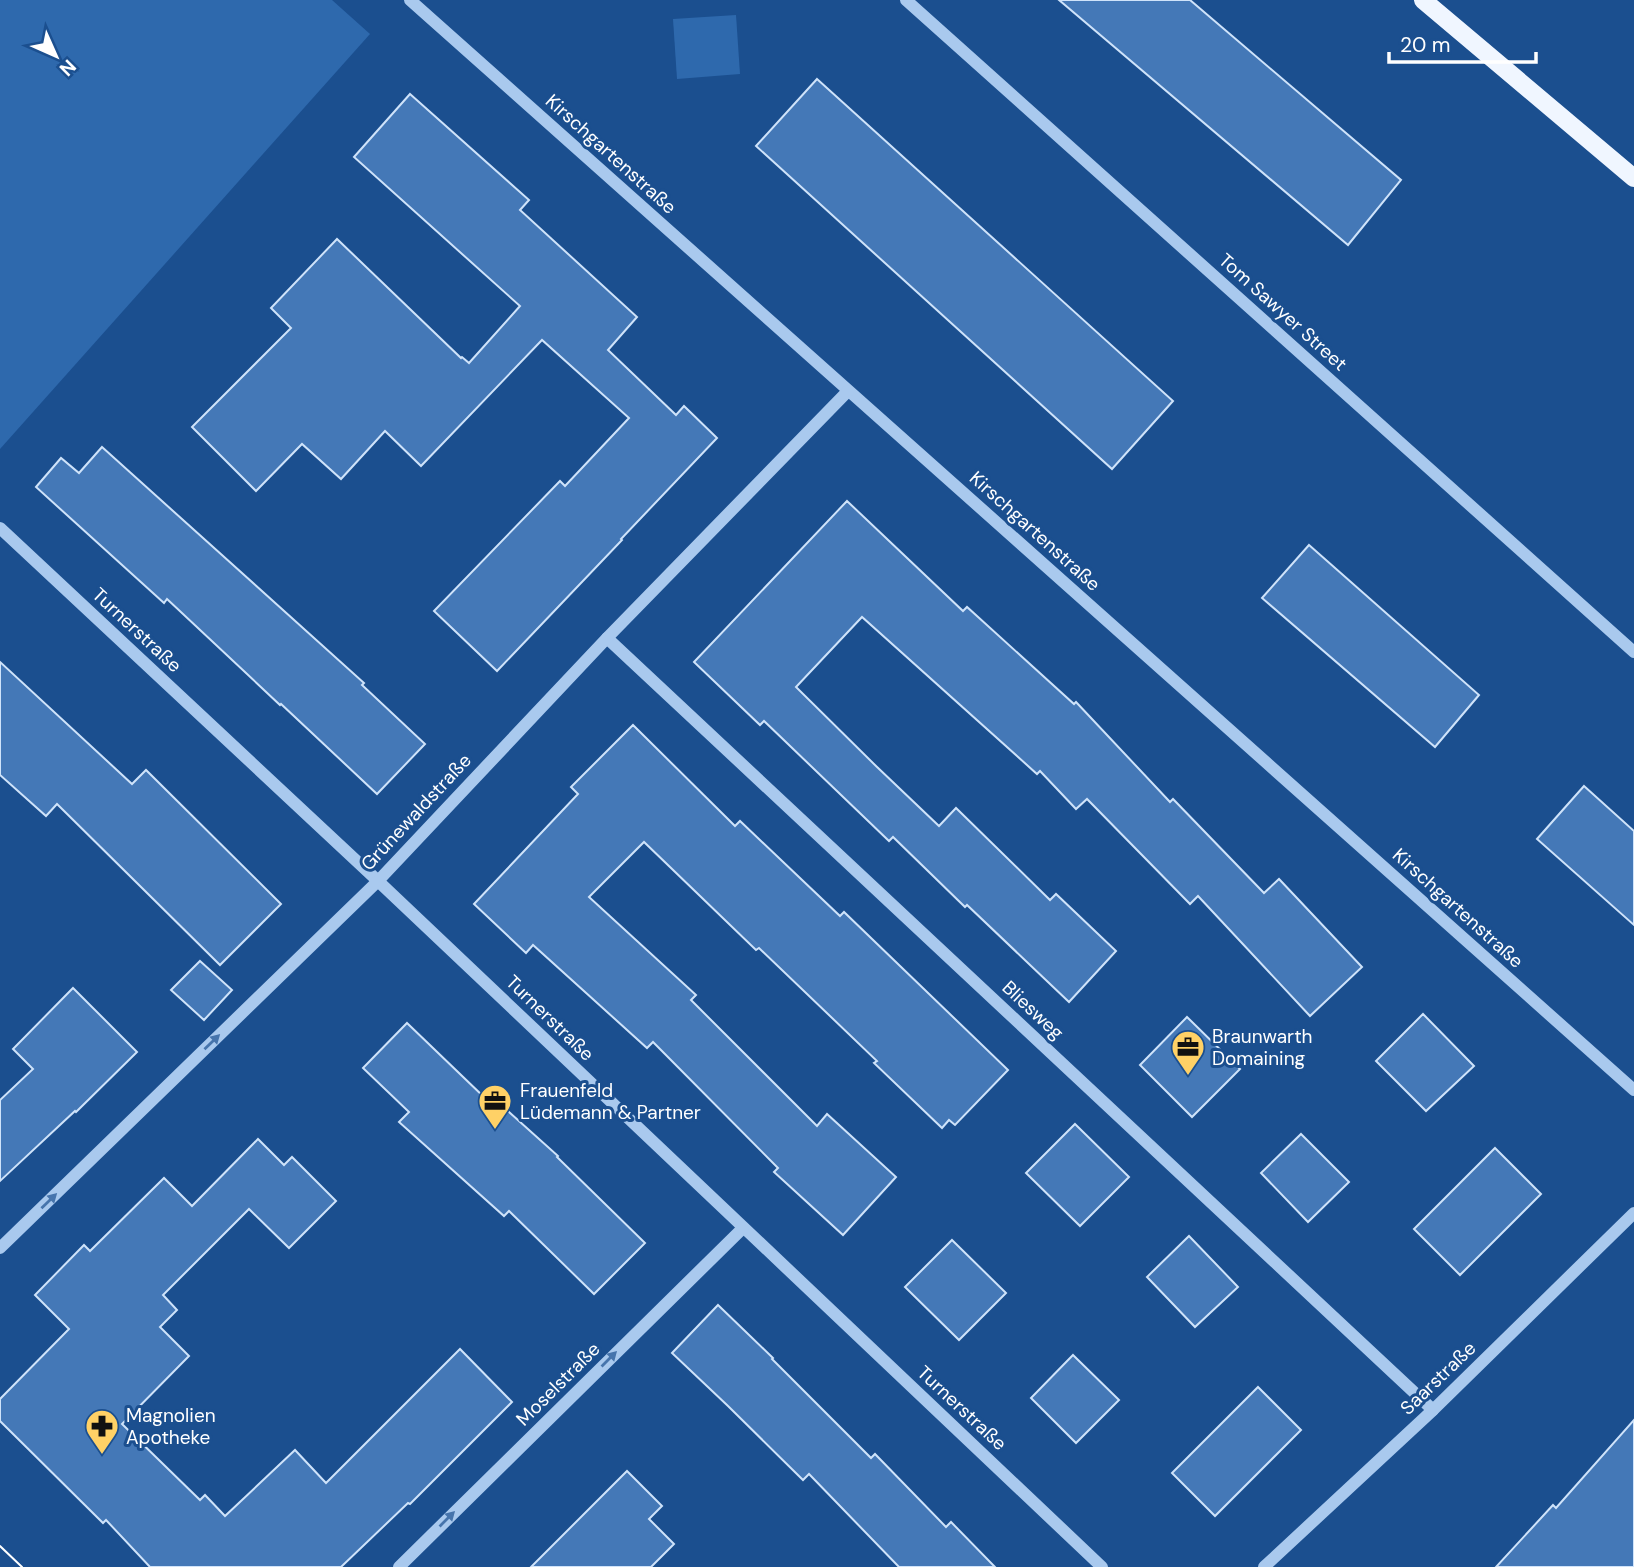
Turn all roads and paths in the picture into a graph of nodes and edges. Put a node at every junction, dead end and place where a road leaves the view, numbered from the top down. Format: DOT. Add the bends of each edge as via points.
graph roads {
  1 [pos="410,0"];
  2 [pos="906,0"];
  3 [pos="1423,0"];
  4 [pos="1634,177"];
  5 [pos="848,391"];
  6 [pos="0,528"];
  7 [pos="607,638"];
  8 [pos="1634,652"];
  9 [pos="378,881"];
  10 [pos="1634,1090"];
  11 [pos="1634,1213"];
  12 [pos="743,1228"];
  13 [pos="0,1248"];
  14 [pos="1433,1410"];
  15 [pos="399,1567"];
  16 [pos="1102,1567"];
  17 [pos="1265,1567"];
  1 -- 5 [label="street, Kirschgartenstraße"];
  2 -- 8 [label="street, Tom Sawyer Street"];
  3 -- 4 [label="main road"];
  5 -- 7 [label="street, Grünewaldstraße"];
  5 -- 10 [label="street, Kirschgartenstraße"];
  6 -- 9 [label="street, Turnerstraße"];
  7 -- 9 [label="street, Grünewaldstraße"];
  7 -- 14 [label="street, Bliesweg"];
  9 -- 12 [label="street, Turnerstraße"];
  13 -- 9 [label="street, Grünewaldstraße, one-way"];
  11 -- 14 [label="street, Saarstraße"];
  15 -- 12 [label="street, Moselstraße, one-way"];
  12 -- 16 [label="street, Turnerstraße"];
  14 -- 17 [label="street, Saarstraße"];
}
